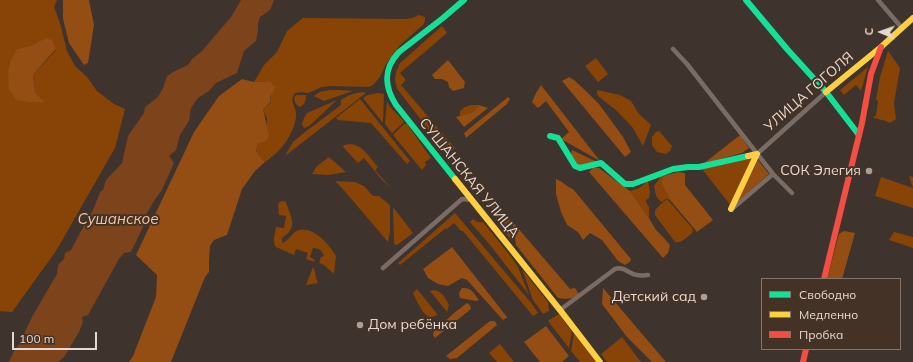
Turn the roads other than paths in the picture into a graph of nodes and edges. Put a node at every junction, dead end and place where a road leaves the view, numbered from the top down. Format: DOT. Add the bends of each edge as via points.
graph roads {
  1 [pos="464,0"];
  2 [pos="746,0"];
  3 [pos="878,0"];
  4 [pos="913,18"];
  5 [pos="902,28"];
  6 [pos="881,46"];
  7 [pos="673,49"];
  8 [pos="826,92"];
  9 [pos="859,134"];
  10 [pos="550,136"];
  11 [pos="757,154"];
  12 [pos="773,174"];
  13 [pos="792,193"];
  14 [pos="472,200"];
  15 [pos="731,209"];
  16 [pos="383,268"];
  17 [pos="648,275"];
  18 [pos="824,278"];
  19 [pos="560,310"];
  20 [pos="806,350"];
  21 [pos="600,362"];
  22 [pos="803,362"];
  1 -- 14 [label="street, СУШАНСКАЯ УЛИЦА" via="398,53 388,69 387,86 396,105"];
  2 -- 8 [label="street"];
  3 -- 5 [label="street"];
  4 -- 5 [label="street, УЛИЦА ГОГОЛЯ"];
  5 -- 6 [label="street, УЛИЦА ГОГОЛЯ"];
  6 -- 8 [label="street, УЛИЦА ГОГОЛЯ"];
  6 -- 9 [label="street" via="871,74"];
  7 -- 11 [label="street"];
  8 -- 9 [label="street"];
  8 -- 11 [label="street, УЛИЦА ГОГОЛЯ"];
  9 -- 18 [label="street"];
  10 -- 11 [label="street" via="558,138 575,166 580,168 602,163 625,184 633,184 673,169 699,167"];
  11 -- 12 [label="street"];
  11 -- 15 [label="street"];
  12 -- 13 [label="street"];
  12 -- 15 [label="street"];
  14 -- 16 [label="street" via="462,199"];
  14 -- 19 [label="street, СУШАНСКАЯ УЛИЦА"];
  17 -- 19 [label="street" via="636,275 626,269 617,268"];
  19 -- 21 [label="street, СУШАНСКАЯ УЛИЦА"];
  20 -- 22 [label="street"];
}
